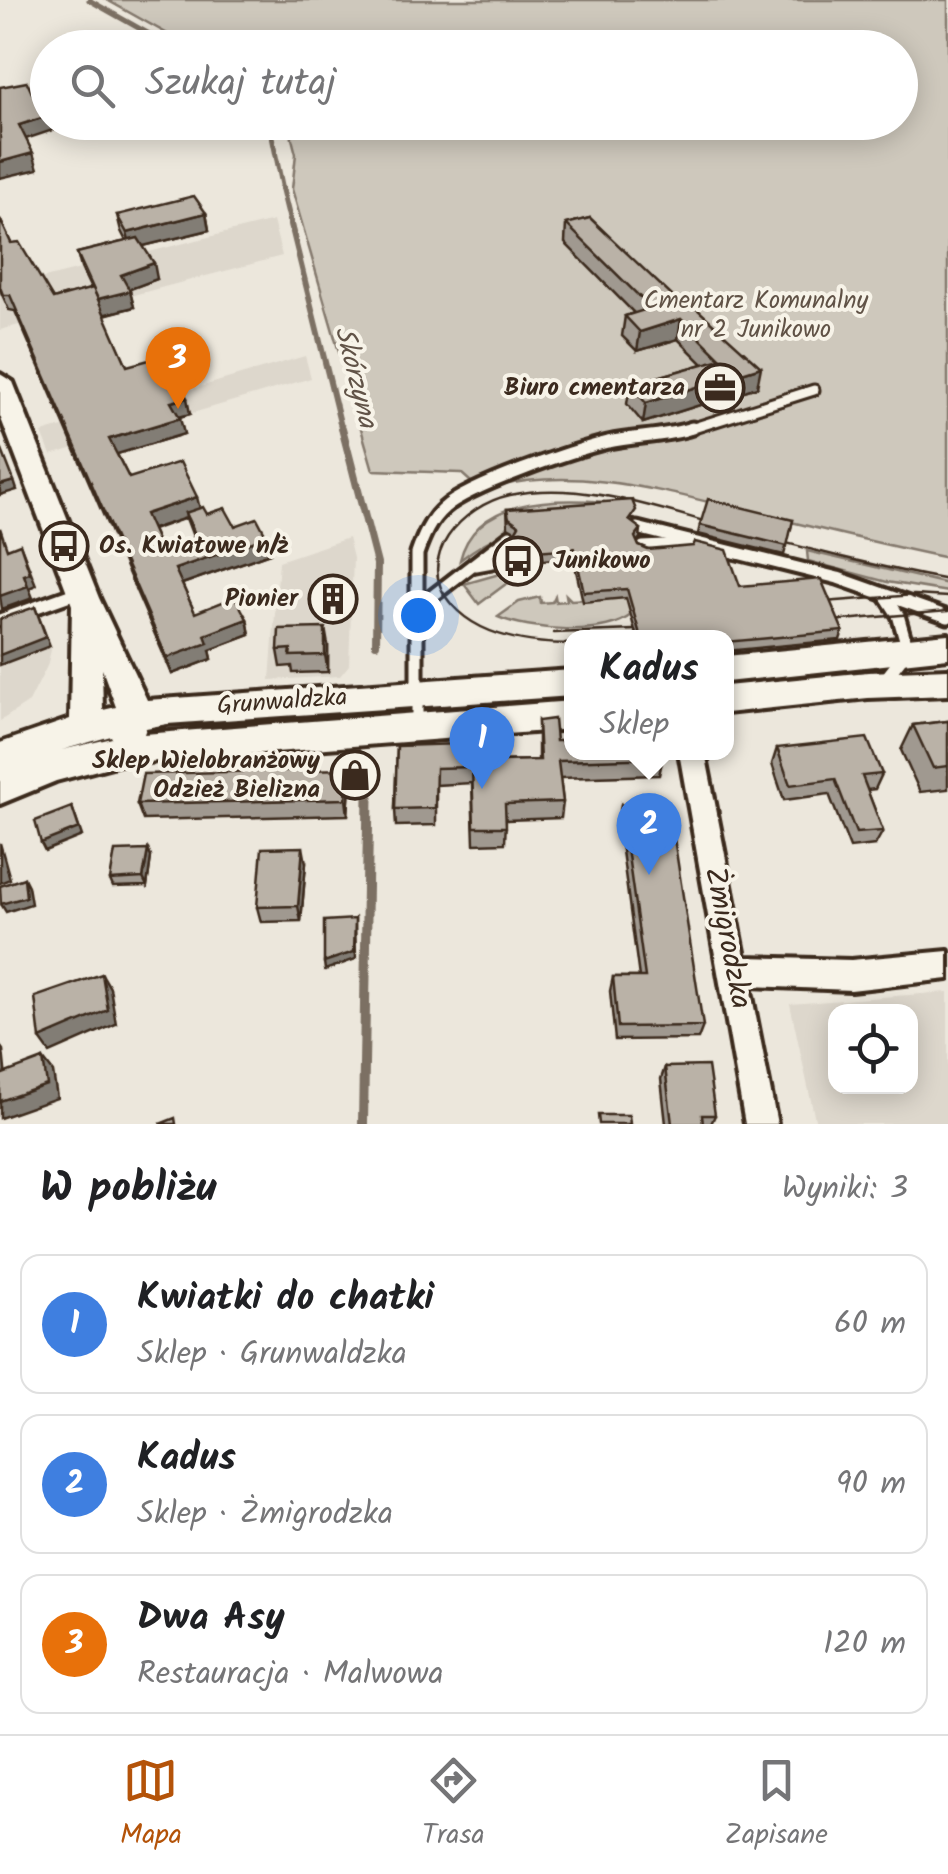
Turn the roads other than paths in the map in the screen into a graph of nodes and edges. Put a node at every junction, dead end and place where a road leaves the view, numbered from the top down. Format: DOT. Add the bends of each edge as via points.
graph roads {
  1 [pos="0,382"];
  2 [pos="814,390"];
  3 [pos="6,417"];
  4 [pos="637,528"];
  5 [pos="510,536"];
  6 [pos="702,544"];
  7 [pos="642,547"];
  8 [pos="514,558"];
  9 [pos="472,566"];
  10 [pos="883,593"];
  11 [pos="83,594"];
  12 [pos="416,608"];
  13 [pos="948,617"];
  14 [pos="0,620"];
  15 [pos="948,646"];
  16 [pos="908,650"];
  17 [pos="734,667"];
  18 [pos="948,682"];
  19 [pos="564,683"];
  20 [pos="868,685"];
  21 [pos="734,699"];
  22 [pos="417,709"];
  23 [pos="135,715"];
  24 [pos="564,715"];
  25 [pos="86,727"];
  26 [pos="120,750"];
  27 [pos="0,758"];
  28 [pos="693,760"];
  29 [pos="0,789"];
  30 [pos="948,966"];
  31 [pos="733,971"];
  32 [pos="761,1124"];
  1 -- 3 [label="street"];
  2 -- 12 [label="lane" via="661,438 608,442 457,497 427,528 416,554"];
  3 -- 11 [label="street"];
  4 -- 6 [label="lane"];
  5 -- 9 [label="lane"];
  6 -- 7 [label="lane"];
  6 -- 10 [label="lane"];
  8 -- 9 [label="lane"];
  9 -- 12 [label="lane"];
  10 -- 13 [label="lane"];
  10 -- 16 [label="lane"];
  11 -- 14 [label="lane"];
  11 -- 23 [label="street"];
  11 -- 25 [label="street"];
  12 -- 22 [label="lane"];
  15 -- 16 [label="street"];
  16 -- 17 [label="street"];
  16 -- 20 [label="lane" via="892,673"];
  18 -- 20 [label="street"];
  19 -- 22 [label="street, Grunwaldzka"];
  20 -- 21 [label="street"];
  22 -- 23 [label="street, Grunwaldzka"];
  22 -- 24 [label="street, Grunwaldzka"];
  22 -- 26 [label="street, Grunwaldzka"];
  23 -- 25 [label="street, Grunwaldzka"];
  23 -- 26 [label="street"];
  25 -- 26 [label="street"];
  25 -- 27 [label="street, Grunwaldzka"];
  26 -- 29 [label="street, Grunwaldzka"];
  28 -- 31 [label="street, Żmigrodzka"];
  30 -- 31 [label="street" via="851,975"];
  31 -- 32 [label="street, Żmigrodzka"];
}
